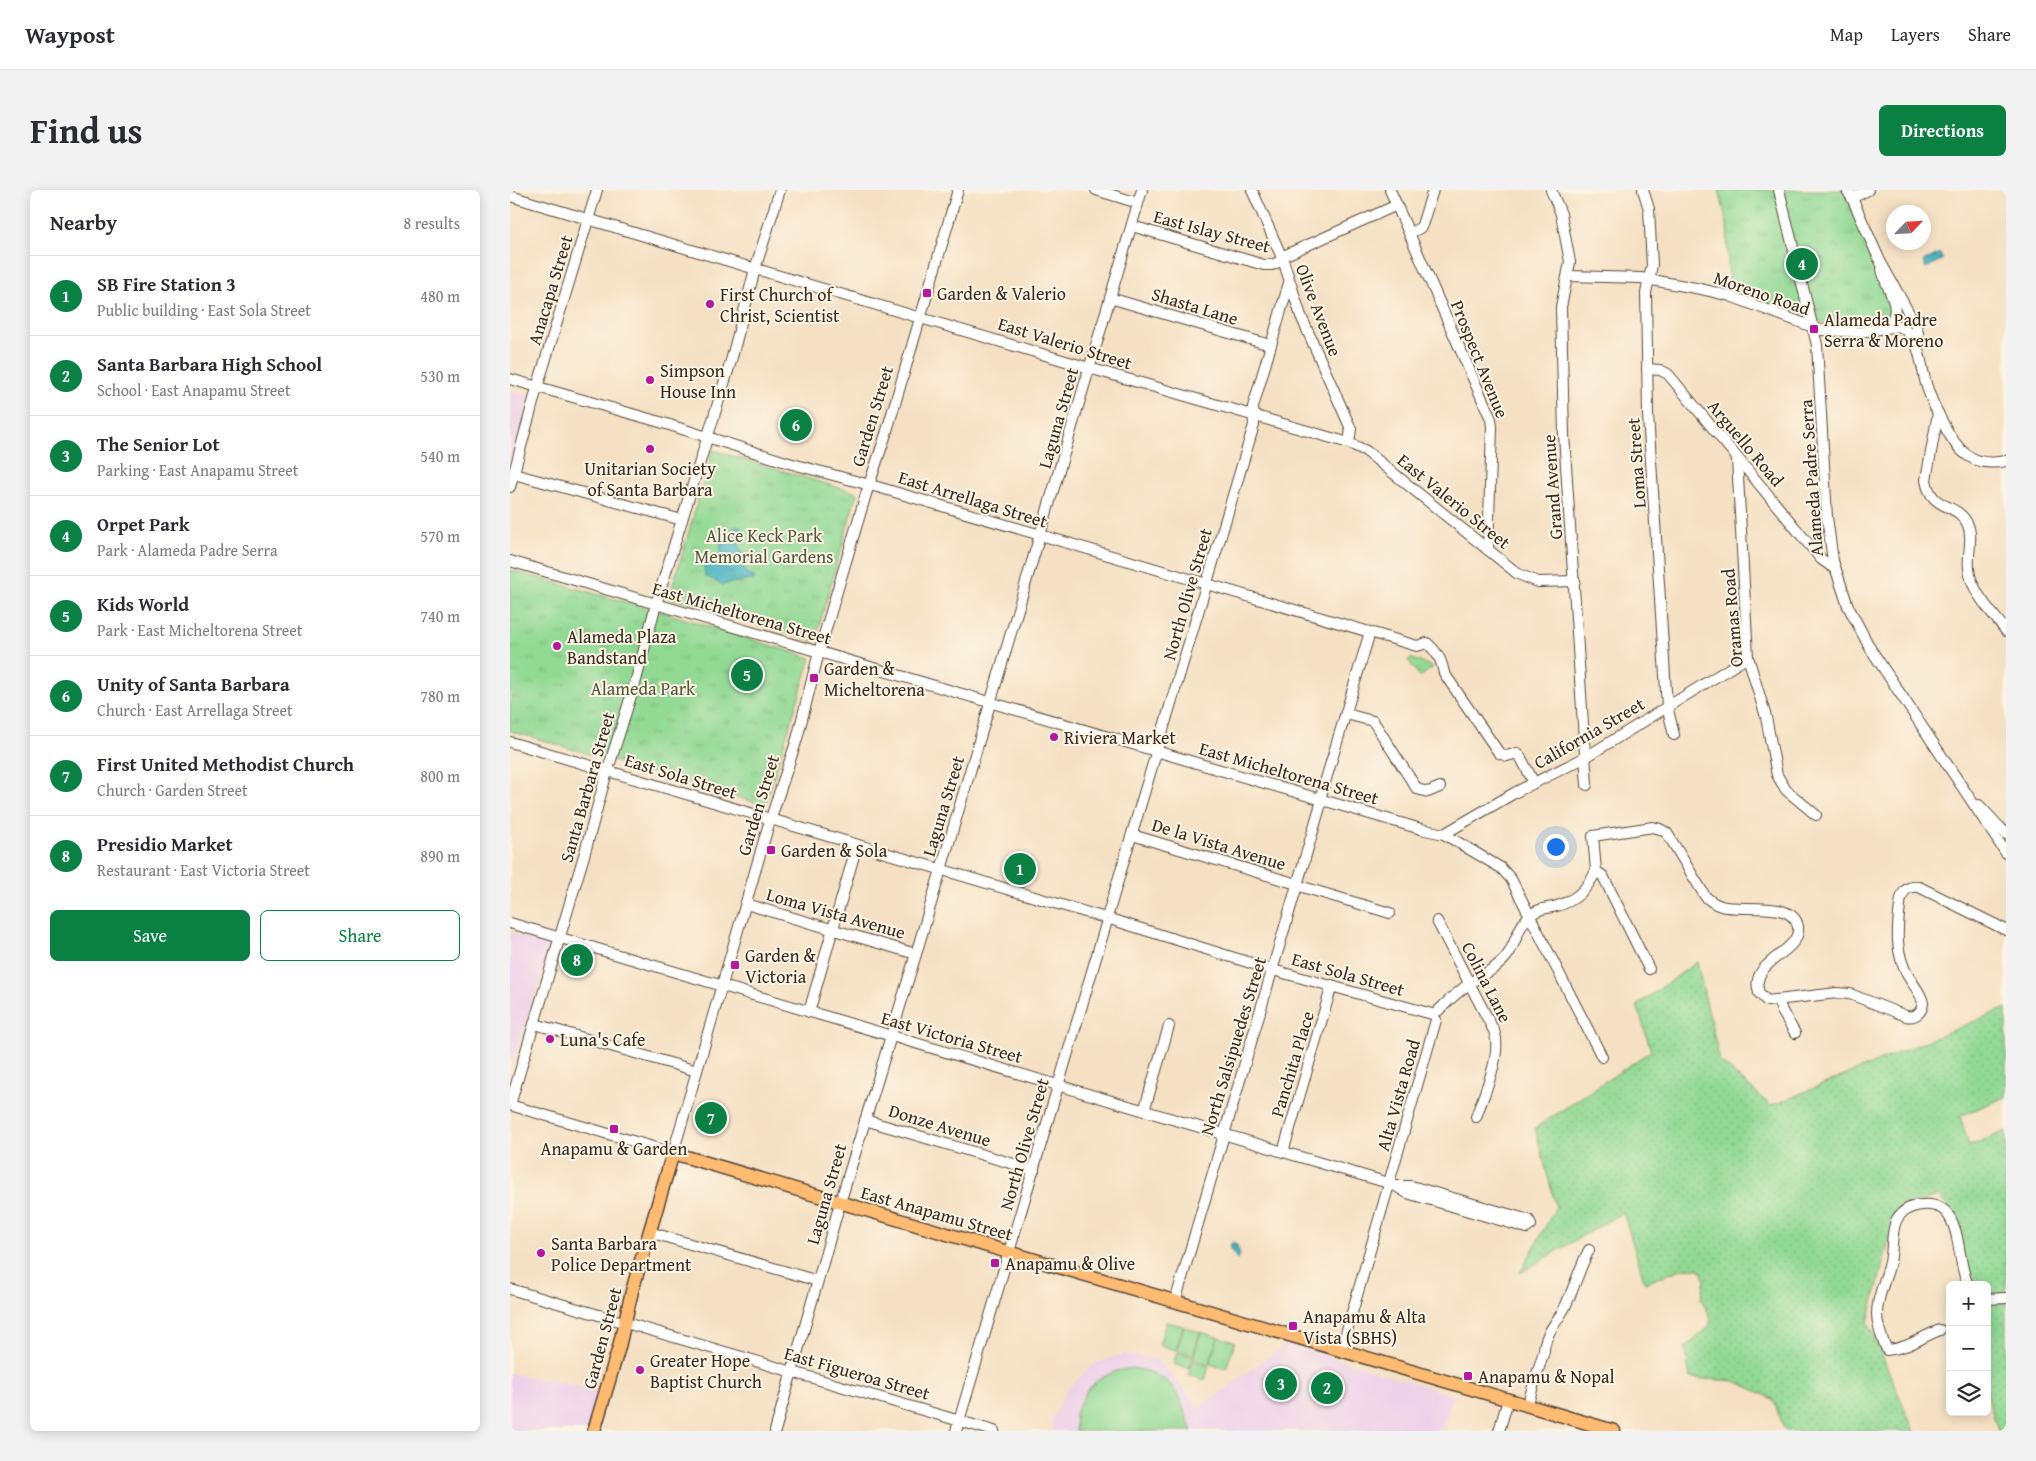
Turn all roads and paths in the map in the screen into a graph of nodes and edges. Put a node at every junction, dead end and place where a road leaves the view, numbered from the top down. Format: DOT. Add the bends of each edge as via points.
graph roads {
  1 [pos="597,190"];
  2 [pos="780,190"];
  3 [pos="958,190"];
  4 [pos="1096,190"];
  5 [pos="1142,190"];
  6 [pos="1252,190"];
  7 [pos="1390,190"];
  8 [pos="1433,190"];
  9 [pos="1551,190"];
  10 [pos="1643,190"];
  11 [pos="1779,190"];
  12 [pos="1868,190"];
  13 [pos="1849,194"];
  14 [pos="510,196"];
  15 [pos="1138,202"];
  16 [pos="1397,205"];
  17 [pos="588,220"];
  18 [pos="1132,226"];
  19 [pos="1410,233"];
  20 [pos="1282,258"];
  21 [pos="1880,262"];
  22 [pos="756,269"];
  23 [pos="1568,276"];
  24 [pos="1649,279"];
  25 [pos="1289,283"];
  26 [pos="1110,298"];
  27 [pos="920,317"];
  28 [pos="1886,327"];
  29 [pos="1813,328"];
  30 [pos="1270,346"];
  31 [pos="1917,348"];
  32 [pos="1090,368"];
  33 [pos="1648,369"];
  34 [pos="510,379"];
  35 [pos="537,388"];
  36 [pos="1938,413"];
  37 [pos="1254,416"];
  38 [pos="706,438"];
  39 [pos="1349,443"];
  40 [pos="1737,459"];
  41 [pos="2006,461"];
  42 [pos="514,474"];
  43 [pos="869,485"];
  44 [pos="510,487"];
  45 [pos="682,520"];
  46 [pos="1040,536"];
  47 [pos="1488,550"];
  48 [pos="510,561"];
  49 [pos="1835,569"];
  50 [pos="1575,581"];
  51 [pos="1207,584"];
  52 [pos="656,604"];
  53 [pos="2006,631"];
  54 [pos="1370,632"];
  55 [pos="819,652"];
  56 [pos="1748,657"];
  57 [pos="991,703"];
  58 [pos="1667,706"];
  59 [pos="1346,714"];
  60 [pos="1674,735"];
  61 [pos="510,742"];
  62 [pos="1157,752"];
  63 [pos="1586,757"];
  64 [pos="608,771"];
  65 [pos="1534,782"];
  66 [pos="1588,785"];
  67 [pos="1440,787"];
  68 [pos="1966,792"];
  69 [pos="1321,799"];
  70 [pos="1816,815"];
  71 [pos="770,820"];
  72 [pos="1444,834"];
  73 [pos="2006,834"];
  74 [pos="1132,835"];
  75 [pos="857,845"];
  76 [pos="2006,853"];
  77 [pos="941,870"];
  78 [pos="1596,872"];
  79 [pos="1297,885"];
  80 [pos="746,904"];
  81 [pos="1390,913"];
  82 [pos="1530,916"];
  83 [pos="1107,919"];
  84 [pos="1437,921"];
  85 [pos="510,924"];
  86 [pos="833,929"];
  87 [pos="2006,930"];
  88 [pos="558,938"];
  89 [pos="916,954"];
  90 [pos="1650,969"];
  91 [pos="1273,970"];
  92 [pos="1470,984"];
  93 [pos="1332,985"];
  94 [pos="722,986"];
  95 [pos="1778,1000"];
  96 [pos="809,1012"];
  97 [pos="1436,1015"];
  98 [pos="535,1024"];
  99 [pos="1169,1026"];
  100 [pos="1795,1033"];
  101 [pos="891,1037"];
  102 [pos="1602,1057"];
  103 [pos="698,1071"];
  104 [pos="1058,1085"];
  105 [pos="510,1105"];
  106 [pos="1144,1111"];
  107 [pos="1476,1117"];
  108 [pos="865,1120"];
  109 [pos="1224,1135"];
  110 [pos="1283,1152"];
  111 [pos="673,1153"];
  112 [pos="1034,1170"];
  113 [pos="1391,1184"];
  114 [pos="840,1203"];
  115 [pos="649,1232"];
  116 [pos="1589,1250"];
  117 [pos="1009,1253"];
  118 [pos="818,1281"];
  119 [pos="1967,1281"];
  120 [pos="510,1289"];
  121 [pos="2006,1298"];
  122 [pos="1991,1299"];
  123 [pos="1174,1302"];
  124 [pos="624,1323"];
  125 [pos="1940,1330"];
  126 [pos="1341,1350"];
  127 [pos="792,1371"];
  128 [pos="1508,1400"];
  129 [pos="1528,1406"];
  130 [pos="959,1420"];
  131 [pos="594,1431"];
  132 [pos="775,1431"];
  133 [pos="956,1431"];
  134 [pos="994,1431"];
  135 [pos="1499,1431"];
  136 [pos="1614,1431"];
  1 -- 17 [label="street, Anacapa Street"];
  2 -- 22 [label="street, Santa Barbara Street"];
  3 -- 27 [label="street, Garden Street"];
  4 -- 15 [label="street, East Islay Street"];
  5 -- 15 [label="street, Laguna Street"];
  6 -- 20 [label="street, Olive Avenue"];
  7 -- 16 [label="street, Prospect Avenue"];
  8 -- 19 [label="street" via="1422,225"];
  9 -- 23 [label="street, Grand Avenue" via="1561,214 1570,262"];
  10 -- 24 [label="street, Loma Street" via="1649,209 1652,265"];
  11 -- 29 [label="street, Alameda Padre Serra"];
  12 -- 13 [label="street"];
  13 -- 21 [label="street"];
  14 -- 17 [label="street, East Valerio Street"];
  15 -- 18 [label="street, Laguna Street"];
  16 -- 19 [label="street, Prospect Avenue"];
  16 -- 20 [label="street, East Islay Street"];
  17 -- 22 [label="street, East Valerio Street"];
  17 -- 35 [label="street, Anacapa Street"];
  18 -- 20 [label="street, East Islay Street" via="1264,265 1272,265"];
  18 -- 26 [label="street, Laguna Street"];
  19 -- 47 [label="street, Prospect Avenue" via="1491,419"];
  20 -- 25 [label="street, Olive Avenue"];
  21 -- 28 [label="street" via="1896,309 1894,319"];
  21 -- 31 [label="street" via="1916,324"];
  22 -- 27 [label="street, East Valerio Street"];
  22 -- 38 [label="street, Santa Barbara Street"];
  23 -- 24 [label="street, Moreno Road"];
  23 -- 50 [label="street, Grand Avenue" via="1561,307 1564,435"];
  24 -- 29 [label="street, Moreno Road" via="1730,296"];
  24 -- 33 [label="street, Loma Street" via="1646,293"];
  25 -- 30 [label="street, North Olive Street"];
  25 -- 39 [label="street, Olive Avenue" via="1350,429"];
  26 -- 30 [label="street, Shasta Lane"];
  26 -- 32 [label="street, Laguna Street"];
  27 -- 32 [label="street, East Valerio Street"];
  27 -- 43 [label="street, Garden Street"];
  28 -- 29 [label="street, Moreno Road" via="1860,332"];
  28 -- 31 [label="street" via="1899,326 1907,330"];
  29 -- 49 [label="street, Alameda Padre Serra" via="1819,366 1827,525"];
  30 -- 37 [label="street, North Olive Street" via="1253,407"];
  31 -- 36 [label="street" via="1926,386"];
  32 -- 37 [label="street, East Valerio Street"];
  32 -- 46 [label="street, Laguna Street"];
  33 -- 40 [label="street, Arguello Road" via="1668,374"];
  33 -- 58 [label="street, Loma Street" via="1648,415"];
  34 -- 35 [label="street, East Arrellaga Street"];
  35 -- 38 [label="street, East Arrellaga Street"];
  35 -- 42 [label="street, Anacapa Street"];
  36 -- 41 [label="street" via="1963,453 1986,462"];
  36 -- 53 [label="street" via="1926,480 1928,490 1937,502 1962,515 1968,525 1973,585"];
  37 -- 39 [label="street, East Valerio Street"];
  37 -- 51 [label="street, North Olive Street"];
  38 -- 43 [label="street, East Arrellaga Street"];
  38 -- 45 [label="street, Santa Barbara Street"];
  39 -- 47 [label="street, East Valerio Street" via="1366,451"];
  40 -- 49 [label="street, Arguello Road" via="1824,561"];
  40 -- 56 [label="street, Oramas Road"];
  42 -- 44 [label="street, Anacapa Street"];
  42 -- 45 [label="street"];
  43 -- 46 [label="street, East Arrellaga Street"];
  43 -- 55 [label="street, Garden Street"];
  45 -- 52 [label="street, Santa Barbara Street"];
  46 -- 51 [label="street, East Arrellaga Street"];
  46 -- 57 [label="street, Laguna Street"];
  47 -- 50 [label="street, East Valerio Street" via="1530,580"];
  48 -- 52 [label="street, East Micheltorena Street"];
  49 -- 68 [label="street, Alameda Padre Serra" via="1848,606 1866,640"];
  50 -- 63 [label="street, Grand Avenue"];
  51 -- 54 [label="street, East Arrellaga Street"];
  51 -- 62 [label="street, North Olive Street"];
  52 -- 55 [label="street, East Micheltorena Street"];
  52 -- 64 [label="street, Santa Barbara Street"];
  54 -- 59 [label="street, North Salsipuedes Street"];
  54 -- 65 [label="street, East Arrellaga Street" via="1417,646 1427,643 1438,652 1444,673 1498,753 1507,756 1517,753"];
  55 -- 57 [label="street, East Micheltorena Street"];
  55 -- 71 [label="street, Garden Street" via="797,738"];
  56 -- 58 [label="street, California Street"];
  56 -- 70 [label="street, Oramas Road" via="1766,717 1777,775 1786,790"];
  57 -- 62 [label="street, East Micheltorena Street"];
  57 -- 77 [label="street, Laguna Street"];
  58 -- 60 [label="street, Loma Street"];
  58 -- 63 [label="street, California Street"];
  59 -- 67 [label="street" via="1373,721 1417,789 1428,792"];
  59 -- 69 [label="street, North Salsipuedes Street"];
  61 -- 64 [label="street, East Sola Street"];
  62 -- 69 [label="street, East Micheltorena Street"];
  62 -- 74 [label="street, North Olive Street"];
  63 -- 65 [label="street, California Street"];
  63 -- 66 [label="street, Grand Avenue"];
  64 -- 71 [label="street, East Sola Street"];
  64 -- 88 [label="street, Santa Barbara Street"];
  65 -- 72 [label="street, California Street"];
  68 -- 73 [label="street, Alameda Padre Serra"];
  68 -- 76 [label="street, Alameda Padre Serra"];
  69 -- 72 [label="street, East Micheltorena Street"];
  69 -- 79 [label="street, North Salsipuedes Street"];
  71 -- 75 [label="street, East Sola Street"];
  71 -- 80 [label="street, Garden Street"];
  72 -- 82 [label="street, East Micheltorena Street" via="1501,868 1511,879"];
  74 -- 79 [label="street, De la Vista Avenue"];
  74 -- 83 [label="street, North Olive Street"];
  75 -- 77 [label="street, East Sola Street"];
  75 -- 86 [label="street"];
  77 -- 83 [label="street, East Sola Street"];
  77 -- 89 [label="street, Laguna Street"];
  78 -- 82 [label="street" via="1590,884 1576,896"];
  78 -- 90 [label="street" via="1603,876"];
  78 -- 95 [label="street" via="1593,836 1660,828 1712,902 1725,907 1778,910 1790,914 1797,924 1795,939 1766,965 1757,985 1764,999"];
  79 -- 81 [label="street, De la Vista Avenue"];
  79 -- 91 [label="street, North Salsipuedes Street"];
  80 -- 86 [label="street, Loma Vista Avenue"];
  80 -- 94 [label="street, Garden Street"];
  82 -- 92 [label="street" via="1502,962"];
  82 -- 102 [label="street, East Micheltorena Street"];
  83 -- 91 [label="street, East Sola Street"];
  83 -- 104 [label="street, North Olive Street"];
  84 -- 92 [label="street, Colina Lane"];
  85 -- 88 [label="street, East Victoria Street"];
  86 -- 89 [label="street, Loma Vista Avenue"];
  86 -- 96 [label="street"];
  87 -- 95 [label="street" via="1919,887 1911,887 1901,897 1897,934 1905,971 1924,1002 1918,1014 1906,1016 1850,994"];
  88 -- 94 [label="street, East Victoria Street"];
  88 -- 98 [label="street, Santa Barbara Street"];
  89 -- 101 [label="street, Laguna Street"];
  91 -- 93 [label="street, East Sola Street"];
  91 -- 109 [label="street, North Salsipuedes Street"];
  92 -- 97 [label="street"];
  92 -- 107 [label="street, Colina Lane" via="1494,1031 1497,1045"];
  93 -- 97 [label="street, East Sola Street"];
  93 -- 110 [label="street, Panchita Place"];
  94 -- 96 [label="street, East Victoria Street"];
  94 -- 103 [label="street, Garden Street"];
  95 -- 100 [label="street"];
  96 -- 101 [label="street, East Victoria Street"];
  97 -- 113 [label="street, Alta Vista Road"];
  98 -- 103 [label="street"];
  98 -- 105 [label="street, Santa Barbara Street"];
  99 -- 106 [label="street"];
  101 -- 104 [label="street, East Victoria Street"];
  101 -- 108 [label="street, Laguna Street"];
  103 -- 111 [label="street, Garden Street"];
  104 -- 106 [label="street, East Victoria Street"];
  104 -- 112 [label="street, North Olive Street"];
  105 -- 111 [label="street, East Anapamu Street"];
  106 -- 109 [label="street, East Victoria Street"];
  108 -- 112 [label="street, Donze Avenue"];
  108 -- 114 [label="street, Laguna Street"];
  109 -- 110 [label="street, East Victoria Street"];
  109 -- 123 [label="street, North Salsipuedes Street"];
  110 -- 113 [label="street, East Victoria Street"];
  111 -- 114 [label="main road, East Anapamu Street"];
  111 -- 115 [label="main road, Garden Street"];
  112 -- 117 [label="street, North Olive Street"];
  113 -- 113 [label="street, East Victoria Street" via="1407,1193 1527,1228 1532,1225 1529,1220 1411,1186"];
  113 -- 126 [label="street, Alta Vista Road"];
  114 -- 117 [label="main road, East Anapamu Street"];
  114 -- 118 [label="street, Laguna Street"];
  115 -- 118 [label="street"];
  115 -- 124 [label="main road, Garden Street"];
  116 -- 129 [label="street" via="1564,1309 1544,1343"];
  117 -- 123 [label="main road, East Anapamu Street"];
  117 -- 130 [label="street, North Olive Street"];
  118 -- 127 [label="street, Laguna Street"];
  119 -- 125 [label="street" via="1953,1225 1944,1210 1934,1205 1922,1205 1900,1215 1895,1224 1890,1263 1878,1300 1877,1315 1883,1341 1887,1350 1900,1349"];
  120 -- 124 [label="street, East Figueroa Street"];
  121 -- 122 [label="street"];
  123 -- 126 [label="main road, East Anapamu Street"];
  124 -- 127 [label="street, East Figueroa Street"];
  124 -- 131 [label="main road, Garden Street"];
  126 -- 128 [label="main road, East Anapamu Street"];
  127 -- 130 [label="street, East Figueroa Street"];
  127 -- 132 [label="street, Laguna Street"];
  128 -- 129 [label="main road, East Anapamu Street"];
  128 -- 135 [label="street"];
  129 -- 136 [label="main road, East Anapamu Street"];
  130 -- 133 [label="street, North Olive Street"];
  130 -- 134 [label="street, East Figueroa Street"];
}
